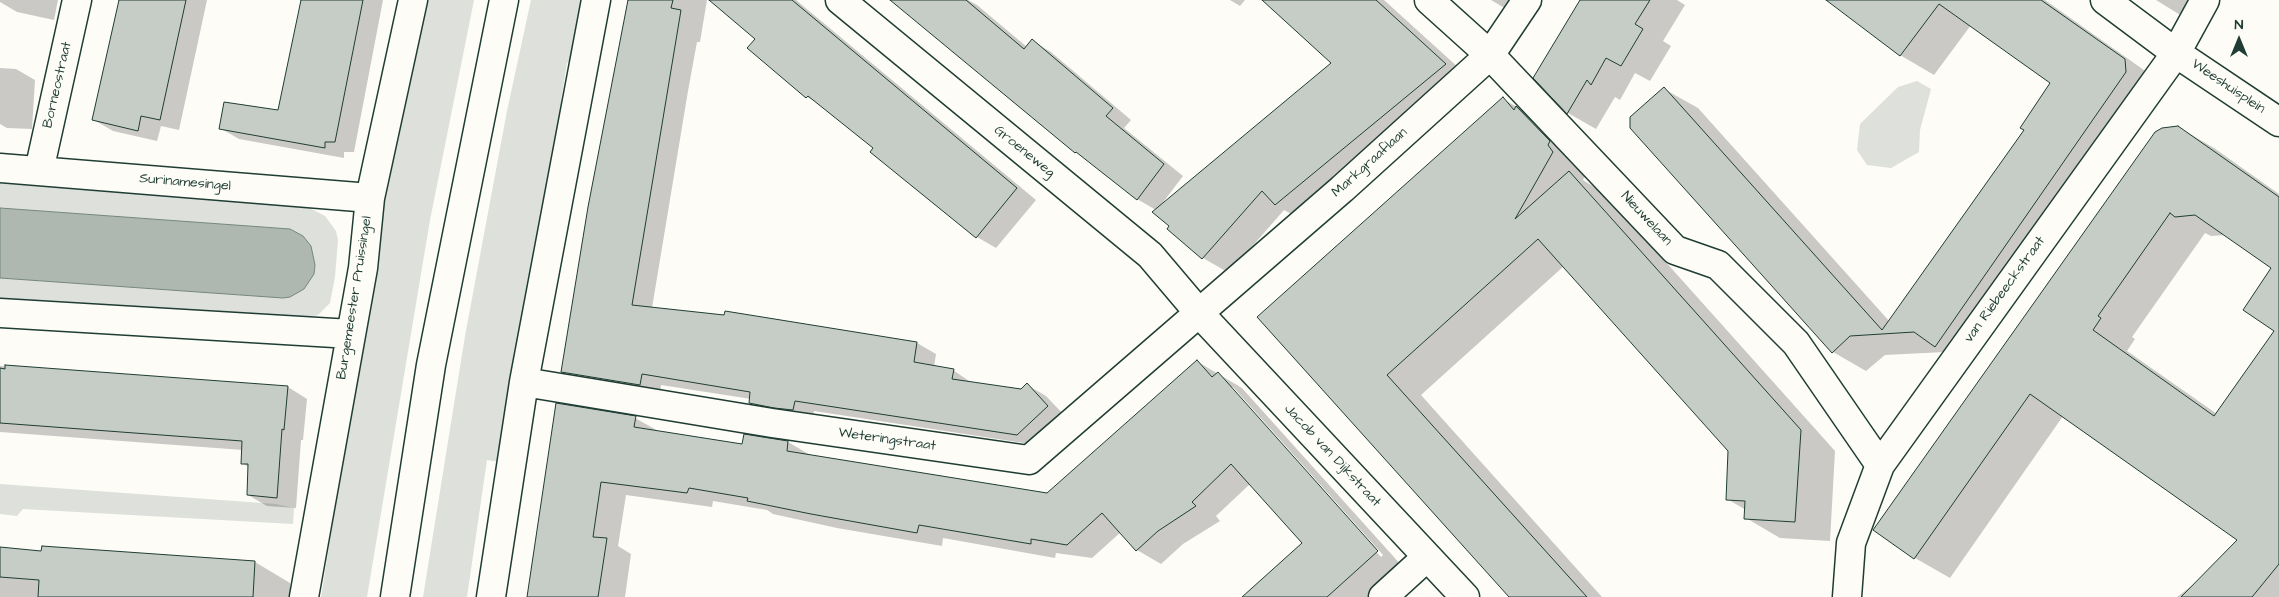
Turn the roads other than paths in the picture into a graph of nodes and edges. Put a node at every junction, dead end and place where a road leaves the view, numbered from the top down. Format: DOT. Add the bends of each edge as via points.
graph roads {
  1 [pos="77,0"];
  2 [pos="413,0"];
  3 [pos="504,0"];
  4 [pos="596,0"];
  5 [pos="840,0"];
  6 [pos="1429,0"];
  7 [pos="1527,0"];
  8 [pos="2105,0"];
  9 [pos="2205,0"];
  10 [pos="2176,53"];
  11 [pos="1490,55"];
  12 [pos="2278,120"];
  13 [pos="0,168"];
  14 [pos="39,170"];
  15 [pos="370,198"];
  16 [pos="0,313"];
  17 [pos="1200,314"];
  18 [pos="351,334"];
  19 [pos="524,382"];
  20 [pos="1880,464"];
  21 [pos="1427,557"];
  22 [pos="304,597"];
  23 [pos="395,597"];
  24 [pos="491,597"];
  25 [pos="1383,597"];
  26 [pos="1465,597"];
  27 [pos="1847,597"];
  1 -- 14 [label="street, Borneostraat"];
  2 -- 15 [label="street, Burgemeester Pruissingel"];
  3 -- 23 [label="street" via="431,365"];
  4 -- 19 [label="street"];
  5 -- 17 [label="street, Groeneweg" via="1150,255"];
  6 -- 11 [label="street, Nieuwelaan"];
  7 -- 11 [label="street, Markgraaflaan"];
  8 -- 10 [label="street, Weeshuisplein"];
  9 -- 10 [label="street, van Riebeeckstraat"];
  10 -- 12 [label="street, Weeshuisplein"];
  10 -- 20 [label="street, van Riebeeckstraat"];
  11 -- 17 [label="street, Markgraaflaan"];
  11 -- 20 [label="street, Nieuwelaan" via="1675,250 1718,265 1796,343"];
  13 -- 14 [label="street, Surinamesingel"];
  14 -- 15 [label="street, Surinamesingel"];
  15 -- 18 [label="street, Burgemeester Pruissingel" via="363,268"];
  16 -- 18 [label="street"];
  17 -- 19 [label="street, Weteringstraat" via="1029,460"];
  17 -- 21 [label="street, Jacob van Dijkstraat"];
  18 -- 22 [label="street, Burgemeester Pruissingel"];
  19 -- 24 [label="street"];
  20 -- 27 [label="street, van Riebeeckstraat" via="1851,543"];
  21 -- 25 [label="street"];
  21 -- 26 [label="street, Jacob van Dijkstraat"];
}
